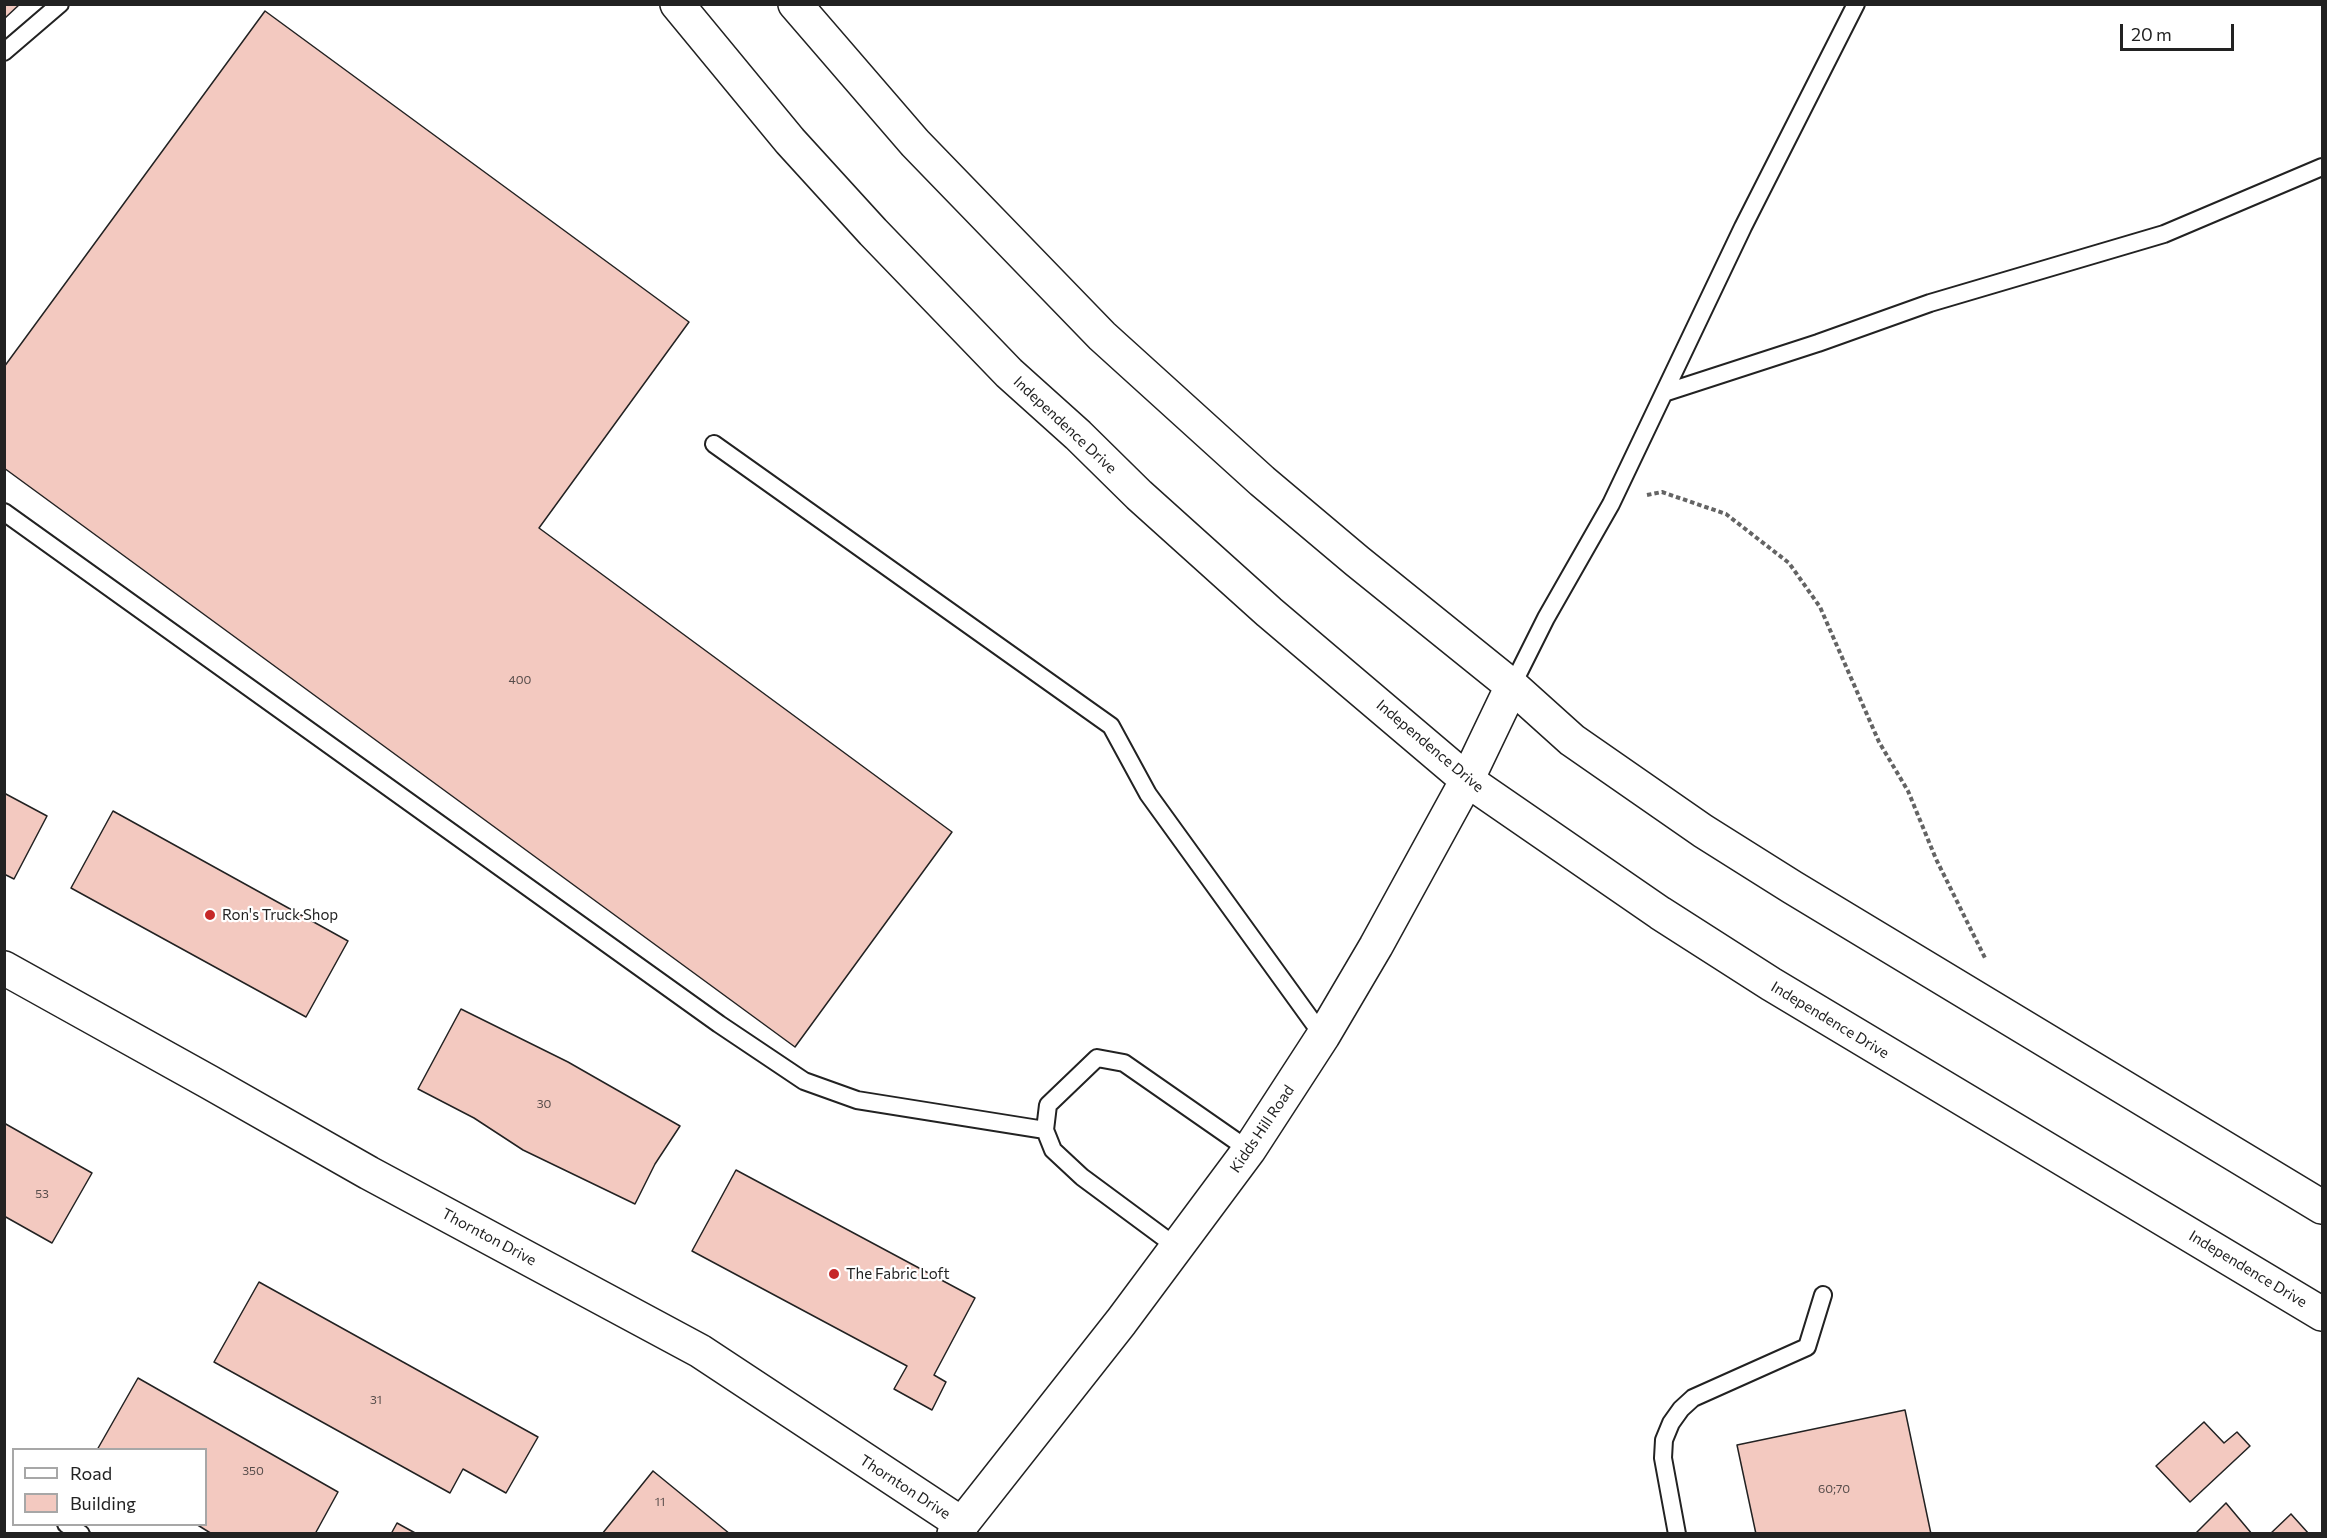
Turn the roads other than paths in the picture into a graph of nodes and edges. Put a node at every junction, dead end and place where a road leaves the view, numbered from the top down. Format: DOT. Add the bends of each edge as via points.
graph roads {
  1 [pos="60,4"];
  2 [pos="677,4"];
  3 [pos="795,4"];
  4 [pos="1856,4"];
  5 [pos="4,52"];
  6 [pos="2322,167"];
  7 [pos="1664,393"];
  8 [pos="714,444"];
  9 [pos="4,512"];
  10 [pos="1512,686"];
  11 [pos="1467,780"];
  12 [pos="4,968"];
  13 [pos="1323,1036"];
  14 [pos="1045,1130"];
  15 [pos="1249,1150"];
  16 [pos="2322,1207"];
  17 [pos="1178,1248"];
  18 [pos="1824,1295"];
  19 [pos="2322,1314"];
  20 [pos="958,1529"];
  21 [pos="1677,1533"];
  1 -- 5 [label="lane"];
  2 -- 11 [label="street, Independence Drive" via="790,141 1009,373 1269,612"];
  3 -- 10 [label="street" via="915,142 1102,336 1262,481"];
  4 -- 7 [label="lane"];
  6 -- 7 [label="lane" via="2164,234 1930,303"];
  7 -- 10 [label="lane" via="1611,504"];
  8 -- 13 [label="lane" via="1110,726 1148,794"];
  9 -- 14 [label="lane" via="804,1081 857,1100"];
  10 -- 11 [label="street, Kidds Hill Road"];
  10 -- 16 [label="street" via="1572,740 1703,831"];
  11 -- 13 [label="street, Kidds Hill Road"];
  11 -- 19 [label="street, Independence Drive" via="1659,913 1771,984"];
  12 -- 20 [label="street, Thornton Drive" via="369,1173 700,1351"];
  13 -- 15 [label="street, Kidds Hill Road"];
  14 -- 15 [label="lane" via="1048,1105 1097,1058 1124,1063"];
  14 -- 17 [label="lane" via="1053,1150 1082,1177"];
  15 -- 17 [label="street, Kidds Hill Road"];
  17 -- 20 [label="street, Kidds Hill Road"];
  18 -- 21 [label="lane" via="1807,1347 1693,1398 1671,1423 1664,1440 1663,1458"];
}
